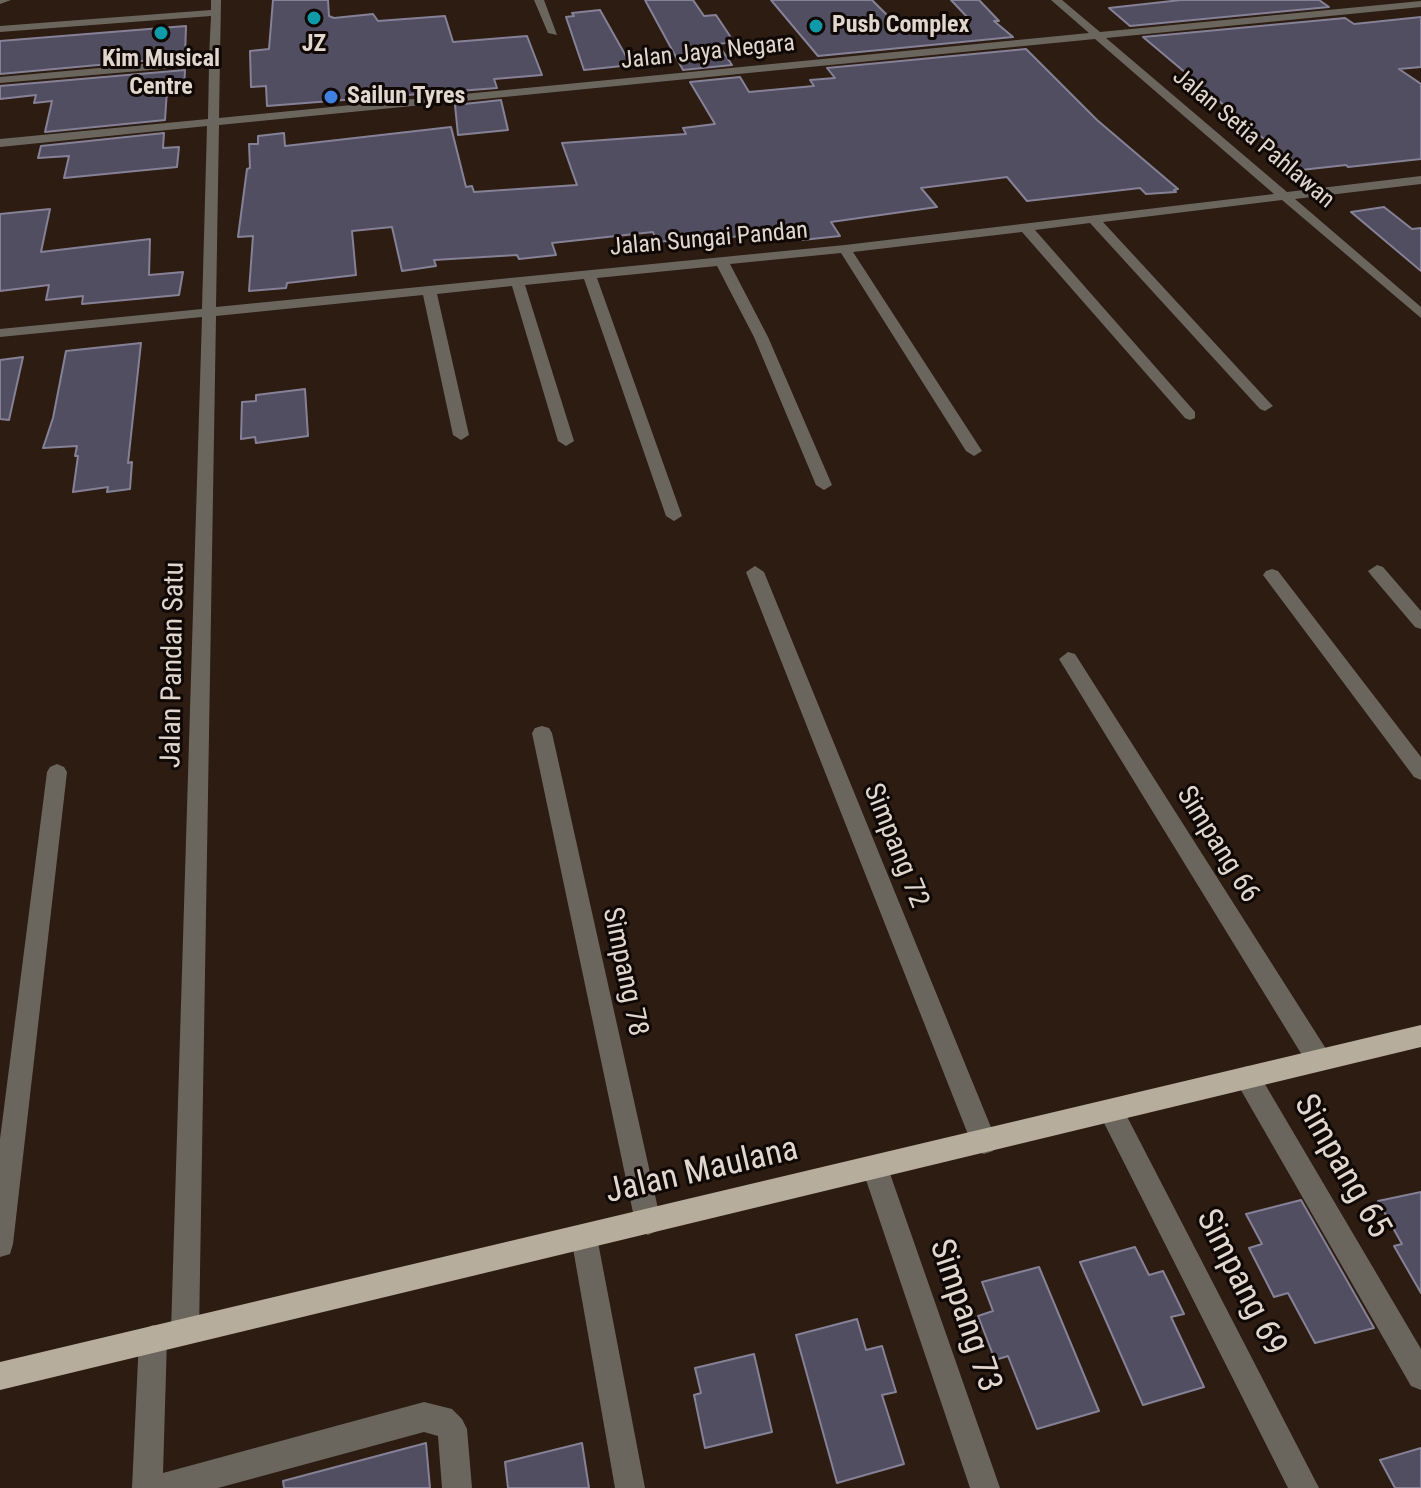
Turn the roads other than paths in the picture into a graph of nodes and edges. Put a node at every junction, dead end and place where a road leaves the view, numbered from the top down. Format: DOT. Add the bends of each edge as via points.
graph roads {
  1 [pos="6,0"];
  2 [pos="539,0"];
  3 [pos="1056,0"];
  4 [pos="0,1"];
  5 [pos="1421,4"];
  6 [pos="216,6"];
  7 [pos="0,29"];
  8 [pos="553,33"];
  9 [pos="1097,35"];
  10 [pos="216,61"];
  11 [pos="0,80"];
  12 [pos="215,122"];
  13 [pos="0,143"];
  14 [pos="1421,180"];
  15 [pos="1287,196"];
  16 [pos="1093,219"];
  17 [pos="1026,228"];
  18 [pos="845,249"];
  19 [pos="721,261"];
  20 [pos="589,274"];
  21 [pos="517,281"];
  22 [pos="429,289"];
  23 [pos="1418,309"];
  24 [pos="209,311"];
  25 [pos="0,333"];
  26 [pos="1265,406"];
  27 [pos="1190,415"];
  28 [pos="461,435"];
  29 [pos="566,441"];
  30 [pos="974,451"];
  31 [pos="824,485"];
  32 [pos="674,516"];
  33 [pos="1377,571"];
  34 [pos="755,572"];
  35 [pos="1272,575"];
  36 [pos="1421,623"];
  37 [pos="1068,659"];
  38 [pos="542,733"];
  39 [pos="57,772"];
  40 [pos="1421,772"];
  41 [pos="1421,1036"];
  42 [pos="1319,1060"];
  43 [pos="1247,1077"];
  44 [pos="1111,1111"];
  45 [pos="984,1142"];
  46 [pos="875,1168"];
  47 [pos="648,1222"];
  48 [pos="584,1237"];
  49 [pos="0,1244"];
  50 [pos="185,1331"];
  51 [pos="153,1339"];
  52 [pos="0,1376"];
  53 [pos="1421,1376"];
  54 [pos="147,1488"];
  55 [pos="163,1488"];
  56 [pos="457,1488"];
  57 [pos="630,1488"];
  58 [pos="985,1488"];
  59 [pos="1304,1488"];
  1 -- 4 [label="street"];
  2 -- 8 [label="street"];
  3 -- 9 [label="street, Jalan Setia Pahlawan"];
  5 -- 9 [label="street, Jalan Jaya Negara"];
  6 -- 7 [label="street"];
  6 -- 10 [label="street, Jalan Pandan Satu"];
  9 -- 12 [label="street, Jalan Jaya Negara"];
  9 -- 15 [label="street, Jalan Setia Pahlawan"];
  10 -- 11 [label="street"];
  10 -- 12 [label="street, Jalan Pandan Satu"];
  12 -- 13 [label="street, Jalan Jaya Negara"];
  12 -- 24 [label="street, Jalan Pandan Satu"];
  14 -- 15 [label="street, Jalan Sungai Pandan"];
  15 -- 16 [label="street, Jalan Sungai Pandan"];
  15 -- 23 [label="street, Jalan Setia Pahlawan"];
  16 -- 17 [label="street, Jalan Sungai Pandan"];
  16 -- 26 [label="street"];
  17 -- 18 [label="street, Jalan Sungai Pandan"];
  17 -- 27 [label="street"];
  18 -- 19 [label="street, Jalan Sungai Pandan"];
  18 -- 30 [label="street"];
  19 -- 20 [label="street, Jalan Sungai Pandan"];
  19 -- 31 [label="street" via="761,337"];
  20 -- 21 [label="street, Jalan Sungai Pandan"];
  20 -- 32 [label="street"];
  21 -- 22 [label="street, Jalan Sungai Pandan"];
  21 -- 29 [label="street"];
  22 -- 24 [label="street, Jalan Sungai Pandan"];
  22 -- 28 [label="street"];
  24 -- 25 [label="street, Jalan Sungai Pandan"];
  24 -- 50 [label="street, Jalan Pandan Satu"];
  33 -- 36 [label="street"];
  34 -- 45 [label="street, Simpang 72"];
  35 -- 40 [label="street"];
  37 -- 42 [label="street, Simpang 66"];
  38 -- 47 [label="street, Simpang 78"];
  39 -- 49 [label="street"];
  41 -- 42 [label="main road, Jalan Maulana"];
  42 -- 43 [label="main road, Jalan Maulana"];
  43 -- 44 [label="main road, Jalan Maulana"];
  43 -- 53 [label="street, Simpang 65"];
  44 -- 45 [label="main road, Jalan Maulana"];
  44 -- 59 [label="street, Simpang 69"];
  45 -- 46 [label="main road, Jalan Maulana"];
  46 -- 47 [label="main road, Jalan Maulana"];
  46 -- 58 [label="street, Simpang 73"];
  47 -- 48 [label="main road, Jalan Maulana"];
  48 -- 50 [label="main road, Jalan Maulana"];
  48 -- 57 [label="street"];
  50 -- 51 [label="main road, Jalan Maulana"];
  51 -- 52 [label="main road, Jalan Maulana"];
  51 -- 54 [label="street"];
  55 -- 56 [label="street" via="424,1417 442,1419 452,1429"];
}
